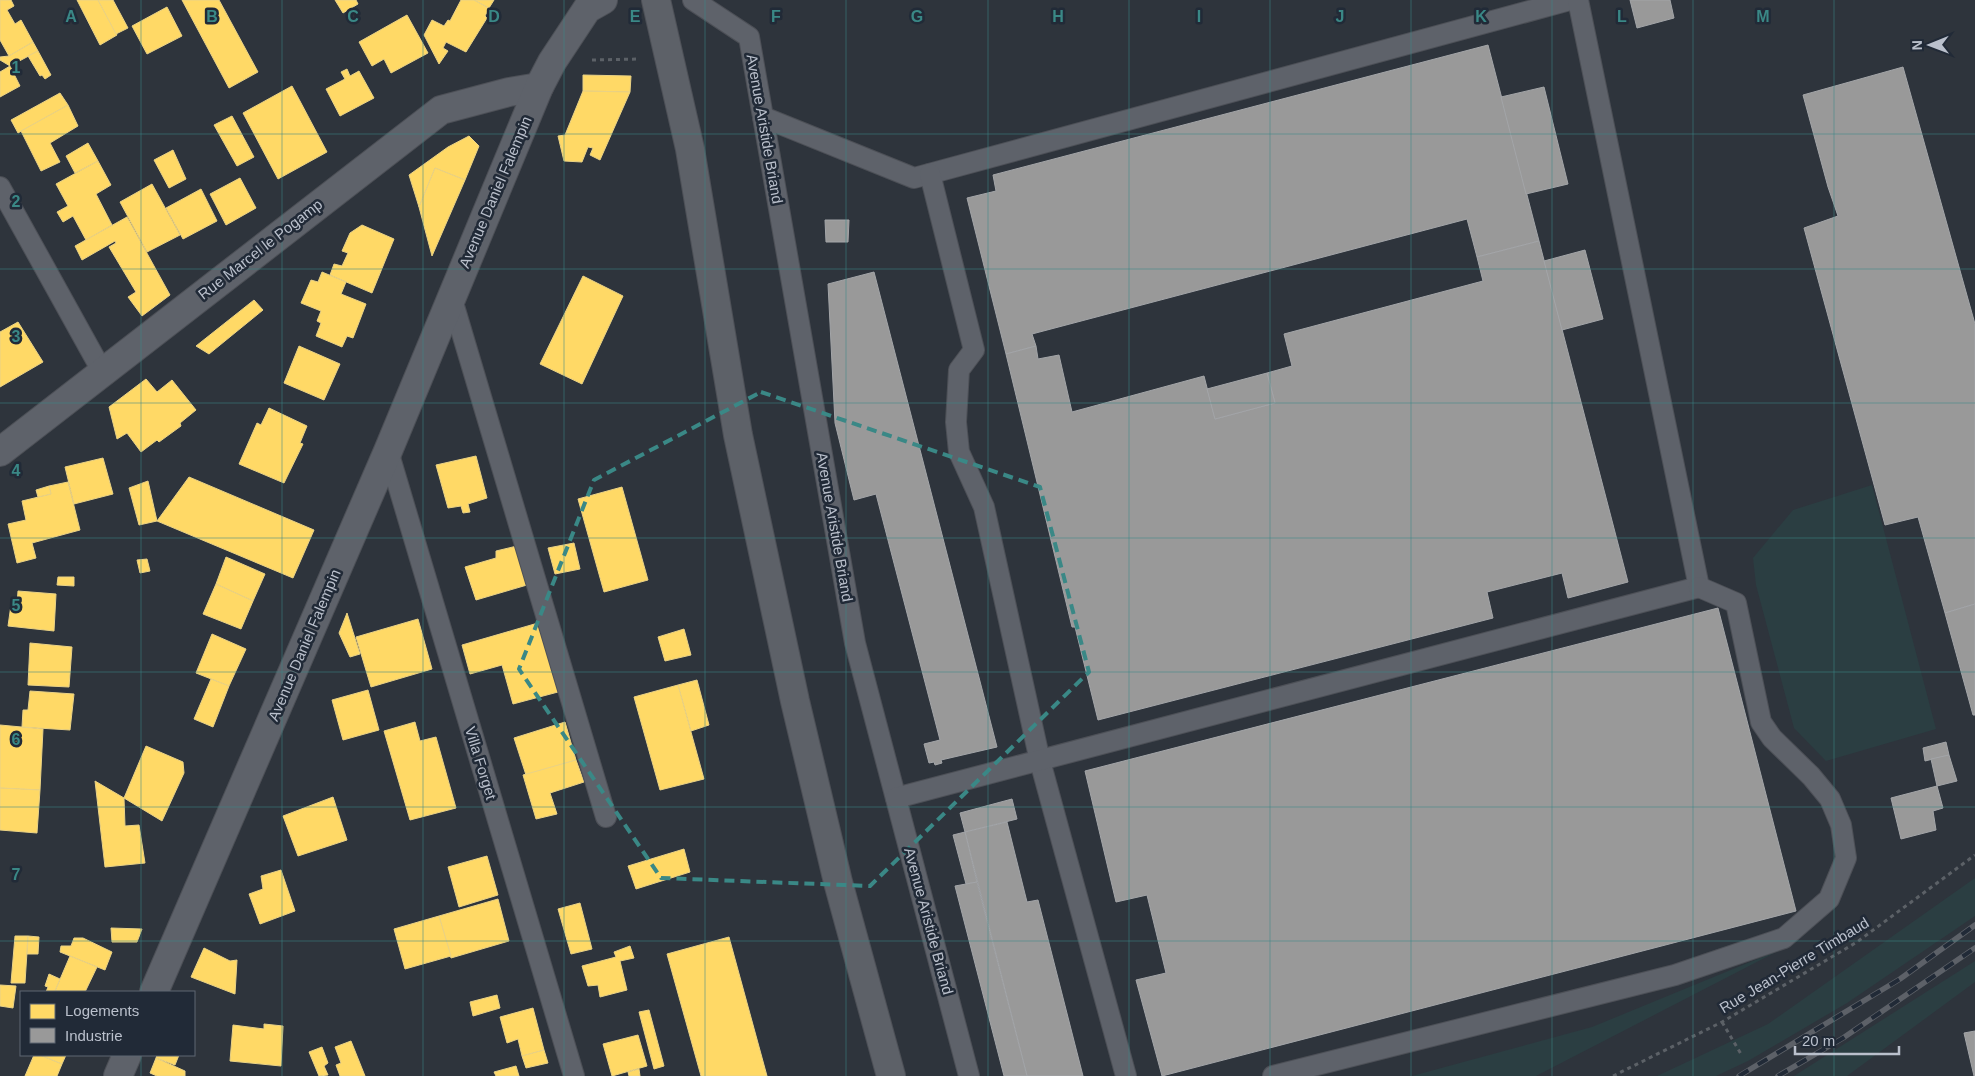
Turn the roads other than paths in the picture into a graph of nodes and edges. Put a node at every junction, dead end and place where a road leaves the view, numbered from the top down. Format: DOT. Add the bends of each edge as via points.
graph roads {
  1 [pos="603,0"];
  2 [pos="656,0"];
  3 [pos="693,0"];
  4 [pos="1570,0"];
  5 [pos="1578,0"];
  6 [pos="539,87"];
  7 [pos="763,117"];
  8 [pos="930,174"];
  9 [pos="0,187"];
  10 [pos="451,296"];
  11 [pos="102,370"];
  12 [pos="388,451"];
  13 [pos="0,452"];
  14 [pos="1699,588"];
  15 [pos="1040,761"];
  16 [pos="896,798"];
  17 [pos="606,817"];
  18 [pos="154,991"];
  19 [pos="127,1056"];
  20 [pos="118,1076"];
  21 [pos="574,1076"];
  22 [pos="891,1076"];
  23 [pos="970,1076"];
  24 [pos="1126,1076"];
  25 [pos="1273,1076"];
  1 -- 6 [label="street, Avenue Daniel Falempin" via="587,9"];
  2 -- 22 [label="main road" via="690,149 738,435 791,682 838,882"];
  3 -- 7 [label="lane, Avenue Aristide Briand" via="749,37"];
  4 -- 8 [label="lane"];
  5 -- 14 [label="lane"];
  6 -- 10 [label="street, Avenue Daniel Falempin"];
  6 -- 11 [label="street, Rue Marcel le Pogamp" via="441,110"];
  7 -- 8 [label="lane" via="914,178"];
  7 -- 16 [label="lane, Avenue Aristide Briand" via="855,643"];
  8 -- 15 [label="lane" via="974,350 959,370 956,422 959,452 984,507"];
  9 -- 11 [label="lane"];
  10 -- 12 [label="street, Avenue Daniel Falempin"];
  10 -- 17 [label="lane"];
  11 -- 13 [label="street, Rue Marcel le Pogamp"];
  12 -- 18 [label="street, Avenue Daniel Falempin"];
  12 -- 21 [label="lane, Villa Forget"];
  14 -- 15 [label="lane"];
  14 -- 25 [label="lane" via="1736,603 1761,722 1830,799 1841,825 1846,858 1829,899 1784,938 1675,975"];
  15 -- 16 [label="lane"];
  15 -- 24 [label="lane"];
  16 -- 23 [label="lane, Avenue Aristide Briand"];
  19 -- 20 [label="street"];
}
